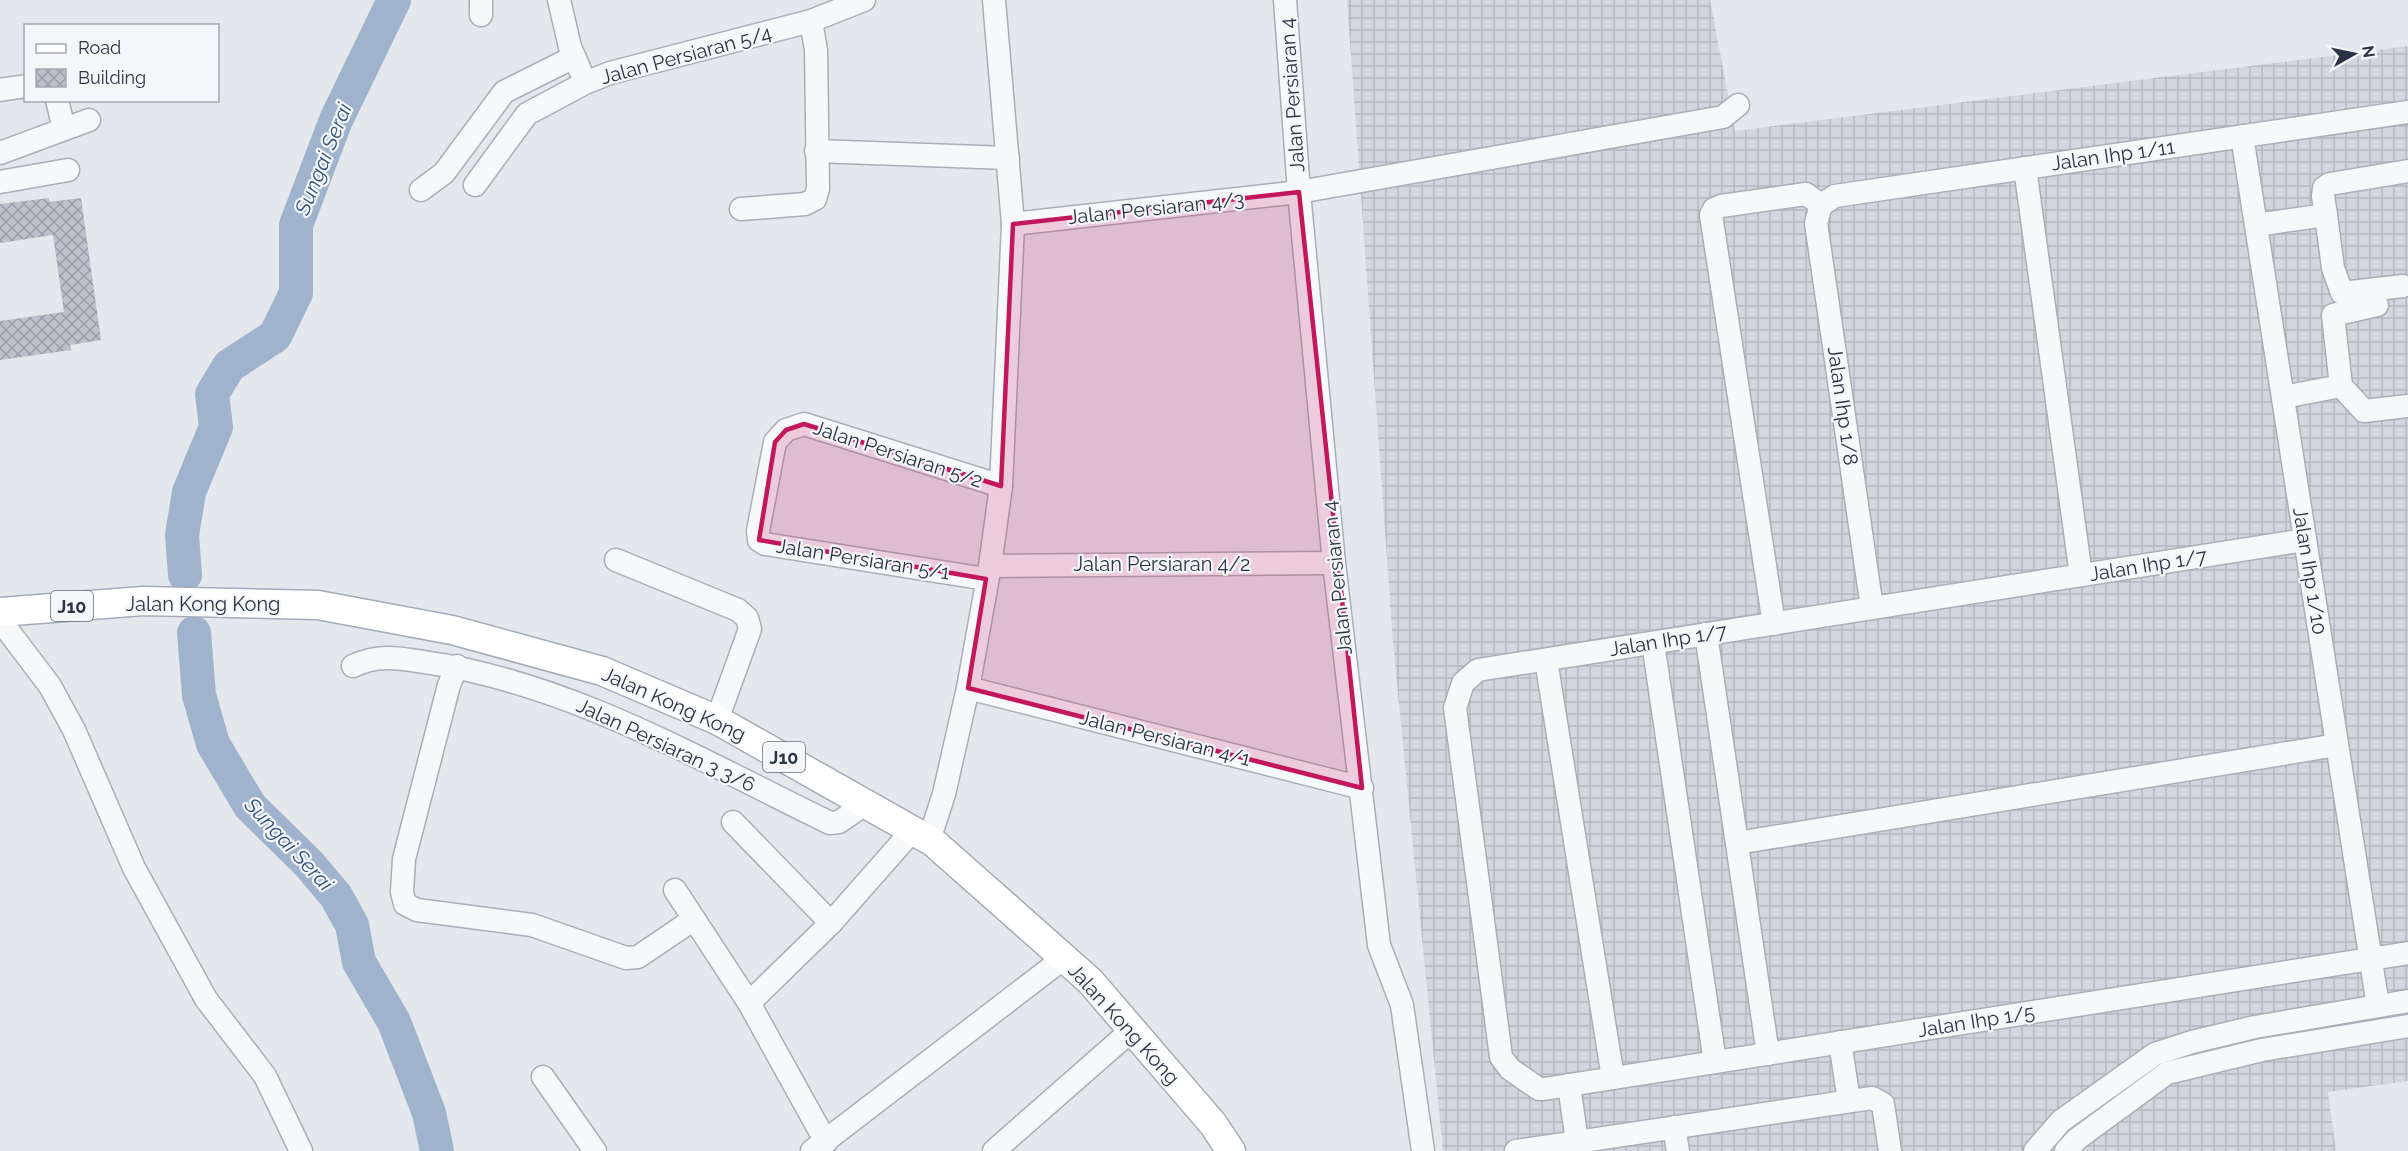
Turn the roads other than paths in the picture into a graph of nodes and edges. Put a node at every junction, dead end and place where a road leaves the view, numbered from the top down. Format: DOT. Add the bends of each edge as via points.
graph roads {
  1 [pos="559,0"];
  2 [pos="864,0"];
  3 [pos="994,0"];
  4 [pos="1285,0"];
  5 [pos="811,21"];
  6 [pos="574,57"];
  7 [pos="585,82"];
  8 [pos="24,86"];
  9 [pos="0,90"];
  10 [pos="57,102"];
  11 [pos="1738,105"];
  12 [pos="2408,112"];
  13 [pos="89,120"];
  14 [pos="64,129"];
  15 [pos="2242,136"];
  16 [pos="816,151"];
  17 [pos="0,153"];
  18 [pos="1008,158"];
  19 [pos="2025,168"];
  20 [pos="68,170"];
  21 [pos="2408,171"];
  22 [pos="0,182"];
  23 [pos="475,185"];
  24 [pos="421,190"];
  25 [pos="1299,192"];
  26 [pos="1821,205"];
  27 [pos="741,208"];
  28 [pos="2326,215"];
  29 [pos="1013,224"];
  30 [pos="2256,225"];
  31 [pos="2341,386"];
  32 [pos="2283,397"];
  33 [pos="2408,406"];
  34 [pos="766,486"];
  35 [pos="1001,486"];
  36 [pos="2305,540"];
  37 [pos="616,560"];
  38 [pos="1334,563"];
  39 [pos="988,573"];
  40 [pos="2081,575"];
  41 [pos="1872,608"];
  42 [pos="0,612"];
  43 [pos="0,620"];
  44 [pos="1774,624"];
  45 [pos="1706,634"];
  46 [pos="1653,643"];
  47 [pos="1546,660"];
  48 [pos="353,666"];
  49 [pos="457,666"];
  50 [pos="968,688"];
  51 [pos="717,720"];
  52 [pos="2337,745"];
  53 [pos="1362,788"];
  54 [pos="866,804"];
  55 [pos="733,822"];
  56 [pos="921,836"];
  57 [pos="1737,843"];
  58 [pos="675,890"];
  59 [pos="694,919"];
  60 [pos="831,923"];
  61 [pos="2408,953"];
  62 [pos="1064,958"];
  63 [pos="2370,959"];
  64 [pos="2408,1001"];
  65 [pos="749,1004"];
  66 [pos="2378,1006"];
  67 [pos="2408,1026"];
  68 [pos="1133,1029"];
  69 [pos="1840,1042"];
  70 [pos="1768,1054"];
  71 [pos="1715,1062"];
  72 [pos="543,1077"];
  73 [pos="1613,1078"];
  74 [pos="1569,1085"];
  75 [pos="1544,1089"];
  76 [pos="1849,1101"];
  77 [pos="1674,1127"];
  78 [pos="1577,1142"];
  79 [pos="819,1146"];
  80 [pos="301,1151"];
  81 [pos="595,1151"];
  82 [pos="994,1151"];
  83 [pos="1231,1151"];
  84 [pos="1423,1151"];
  85 [pos="1516,1151"];
  86 [pos="1678,1151"];
  87 [pos="1890,1151"];
  88 [pos="2035,1151"];
  89 [pos="2066,1151"];
  1 -- 6 [label="street"];
  2 -- 5 [label="street, Jalan Persiaran 5/4"];
  3 -- 18 [label="street"];
  4 -- 25 [label="street, Jalan Persiaran 4"];
  5 -- 7 [label="street, Jalan Persiaran 5/4"];
  5 -- 16 [label="street" via="816,51"];
  6 -- 7 [label="street"];
  6 -- 24 [label="street" via="504,92 444,173"];
  7 -- 23 [label="street, Jalan Persiaran 5/4" via="526,114"];
  8 -- 9 [label="street"];
  10 -- 14 [label="street"];
  11 -- 25 [label="street, Jalan Persiaran 4/3" via="1723,117"];
  12 -- 15 [label="street, Jalan Ihp 1/11"];
  13 -- 14 [label="street"];
  14 -- 17 [label="street"];
  15 -- 19 [label="street, Jalan Ihp 1/11"];
  15 -- 30 [label="street, Jalan Ihp 1/10"];
  16 -- 18 [label="street"];
  16 -- 27 [label="street" via="815,199 805,204"];
  18 -- 29 [label="street"];
  19 -- 26 [label="street, Jalan Ihp 1/11" via="1834,196"];
  19 -- 40 [label="street"];
  20 -- 22 [label="street"];
  21 -- 28 [label="street" via="2330,183 2324,188"];
  25 -- 29 [label="street, Jalan Persiaran 4/3"];
  25 -- 38 [label="street, Jalan Persiaran 4"];
  26 -- 41 [label="street, Jalan Ihp 1/8" via="1816,223"];
  26 -- 44 [label="street" via="1806,194 1721,206 1711,215"];
  28 -- 30 [label="street"];
  28 -- 31 [label="street" via="2333,268 2342,293 2398,294 2333,315"];
  29 -- 35 [label="street"];
  30 -- 32 [label="street, Jalan Ihp 1/10"];
  31 -- 32 [label="street"];
  31 -- 33 [label="street" via="2364,411"];
  32 -- 36 [label="street, Jalan Ihp 1/10"];
  34 -- 35 [label="street, Jalan Persiaran 5/2" via="775,442 786,430 804,424"];
  34 -- 39 [label="street, Jalan Persiaran 5/1" via="758,531 759,540 765,544"];
  35 -- 39 [label="street"];
  36 -- 40 [label="street, Jalan Ihp 1/7"];
  36 -- 52 [label="street, Jalan Ihp 1/10"];
  37 -- 51 [label="street" via="738,610 747,618 750,629"];
  38 -- 39 [label="street, Jalan Persiaran 4/2"];
  38 -- 53 [label="street, Jalan Persiaran 4"];
  39 -- 50 [label="street"];
  40 -- 41 [label="street, Jalan Ihp 1/7"];
  41 -- 44 [label="street, Jalan Ihp 1/7"];
  42 -- 51 [label="main road, Jalan Kong Kong / J10" via="143,601 318,605 452,630 602,671"];
  43 -- 80 [label="street" via="50,686 74,730 134,868 206,999 265,1076"];
  44 -- 45 [label="street, Jalan Ihp 1/7"];
  45 -- 46 [label="street, Jalan Ihp 1/7"];
  45 -- 57 [label="street"];
  46 -- 47 [label="street, Jalan Ihp 1/7"];
  46 -- 71 [label="street"];
  47 -- 73 [label="street"];
  47 -- 75 [label="street, Jalan Ihp 1/7" via="1478,670 1463,683 1455,708 1501,1057 1510,1069"];
  48 -- 49 [label="street" via="379,657"];
  49 -- 54 [label="street, Jalan Persiaran 3 3/6" via="562,697 614,718 830,823 839,822"];
  49 -- 59 [label="street" via="404,859 405,904 417,910 532,925 626,958 638,957"];
  50 -- 53 [label="street, Jalan Persiaran 4/1"];
  50 -- 56 [label="street" via="944,794"];
  51 -- 54 [label="main road, Jalan Kong Kong / J10"];
  52 -- 57 [label="street"];
  52 -- 63 [label="street, Jalan Ihp 1/10"];
  53 -- 84 [label="street, Jalan Persiaran 4" via="1378,945 1402,1005"];
  54 -- 56 [label="main road, Jalan Kong Kong / J10"];
  55 -- 60 [label="street"];
  56 -- 60 [label="street"];
  56 -- 62 [label="main road, Jalan Kong Kong / J10"];
  57 -- 70 [label="street"];
  58 -- 59 [label="street"];
  59 -- 65 [label="street"];
  60 -- 65 [label="street"];
  61 -- 63 [label="street, Jalan Ihp 1/5"];
  62 -- 68 [label="main road, Jalan Kong Kong / J10"];
  62 -- 79 [label="street"];
  63 -- 66 [label="street, Jalan Ihp 1/10"];
  63 -- 69 [label="street, Jalan Ihp 1/5"];
  64 -- 66 [label="street"];
  65 -- 79 [label="street"];
  66 -- 88 [label="street" via="2255,1027 2155,1054 2061,1121"];
  67 -- 89 [label="street" via="2262,1050 2167,1073"];
  68 -- 82 [label="street"];
  68 -- 83 [label="main road, Jalan Kong Kong / J10"];
  69 -- 70 [label="street, Jalan Ihp 1/5"];
  69 -- 76 [label="street"];
  70 -- 71 [label="street, Jalan Ihp 1/5"];
  71 -- 73 [label="street, Jalan Ihp 1/5"];
  72 -- 81 [label="street"];
  73 -- 74 [label="street, Jalan Ihp 1/5"];
  74 -- 75 [label="street, Jalan Ihp 1/5"];
  74 -- 78 [label="street"];
  76 -- 77 [label="street"];
  76 -- 87 [label="street" via="1872,1098 1883,1104"];
  77 -- 78 [label="street"];
  77 -- 86 [label="street"];
  78 -- 85 [label="street"];
}
